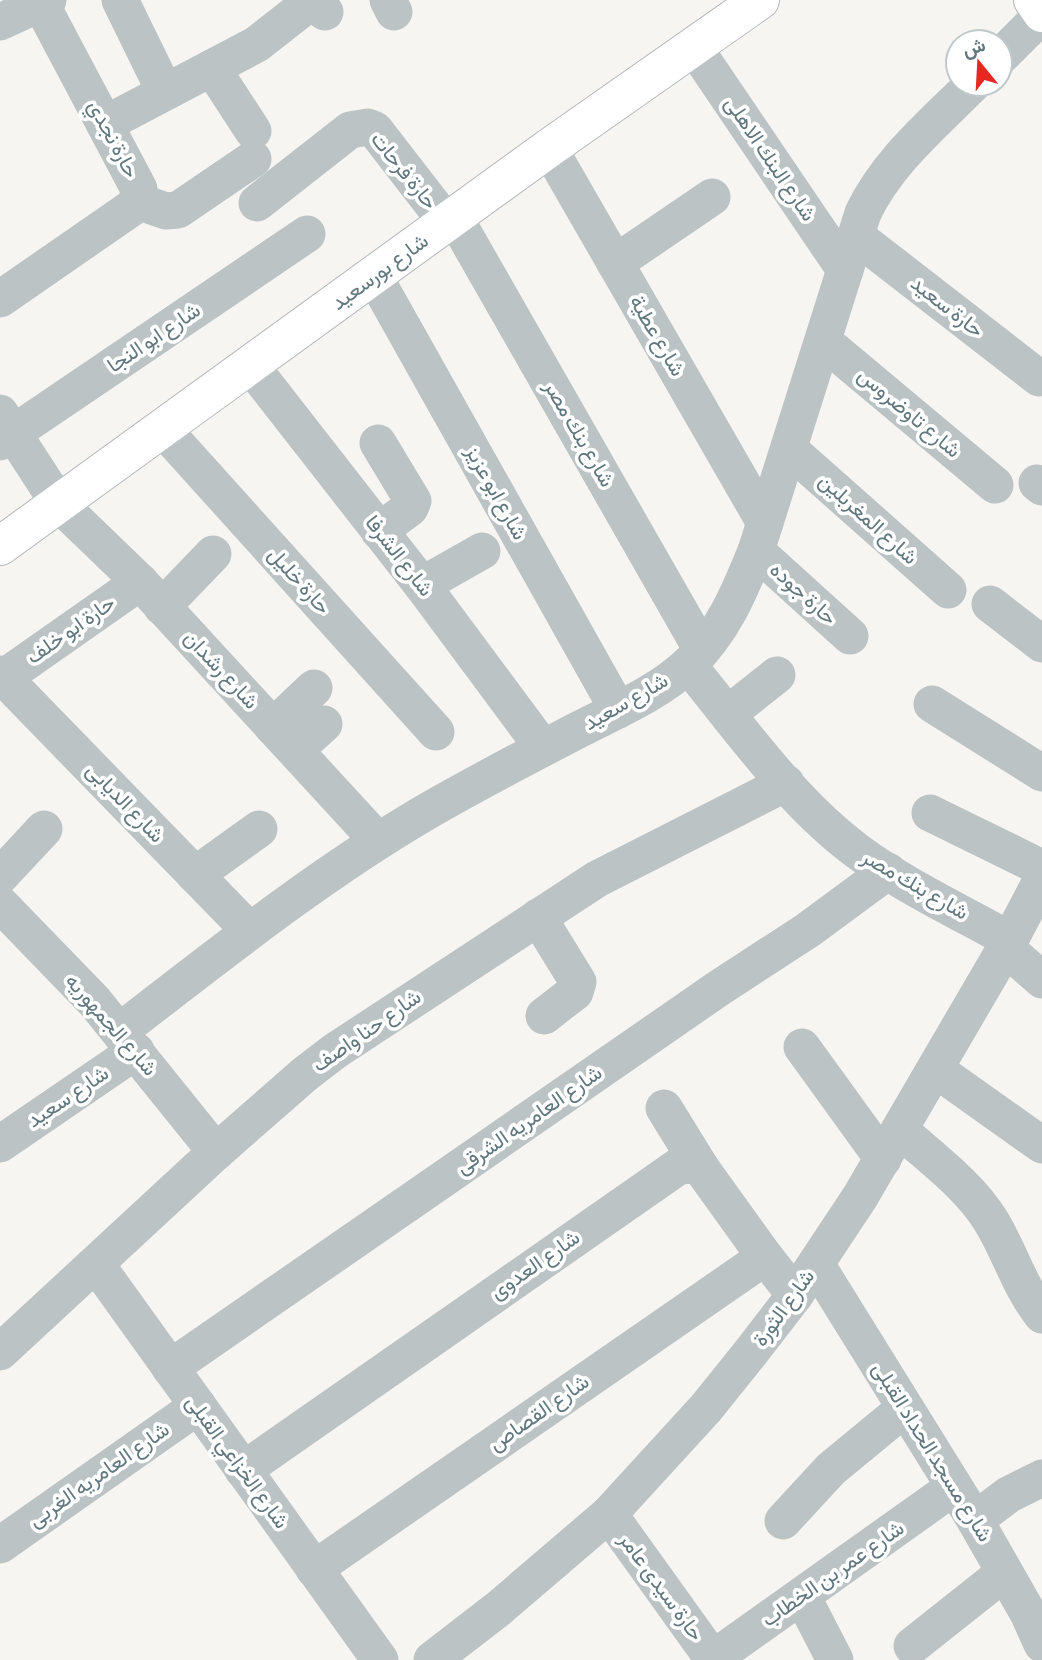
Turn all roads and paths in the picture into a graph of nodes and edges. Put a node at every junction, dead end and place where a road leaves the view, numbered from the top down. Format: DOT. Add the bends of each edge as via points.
graph roads {
  1 [pos="120,0"];
  2 [pos="760,0"];
  3 [pos="1033,0"];
  4 [pos="44,2"];
  5 [pos="325,12"];
  6 [pos="1042,14"];
  7 [pos="0,22"];
  8 [pos="1014,43"];
  9 [pos="694,47"];
  10 [pos="212,68"];
  11 [pos="165,92"];
  12 [pos="959,98"];
  13 [pos="105,124"];
  14 [pos="550,148"];
  15 [pos="712,197"];
  16 [pos="137,201"];
  17 [pos="257,204"];
  18 [pos="451,221"];
  19 [pos="307,234"];
  20 [pos="856,236"];
  21 [pos="615,263"];
  22 [pos="845,270"];
  23 [pos="374,276"];
  24 [pos="0,299"];
  25 [pos="823,341"];
  26 [pos="251,366"];
  27 [pos="1039,378"];
  28 [pos="4,429"];
  29 [pos="163,429"];
  30 [pos="378,443"];
  31 [pos="789,449"];
  32 [pos="995,485"];
  33 [pos="60,504"];
  34 [pos="379,531"];
  35 [pos="761,537"];
  36 [pos="0,546"];
  37 [pos="482,551"];
  38 [pos="213,554"];
  39 [pos="422,585"];
  40 [pos="948,590"];
  41 [pos="151,594"];
  42 [pos="990,604"];
  43 [pos="850,636"];
  44 [pos="1042,644"];
  45 [pos="695,657"];
  46 [pos="777,675"];
  47 [pos="1,676"];
  48 [pos="314,688"];
  49 [pos="932,704"];
  50 [pos="618,710"];
  51 [pos="729,713"];
  52 [pos="324,724"];
  53 [pos="436,732"];
  54 [pos="284,738"];
  55 [pos="543,748"];
  56 [pos="1042,773"];
  57 [pos="786,783"];
  58 [pos="930,813"];
  59 [pos="44,829"];
  60 [pos="258,829"];
  61 [pos="378,841"];
  62 [pos="1042,868"];
  63 [pos="888,871"];
  64 [pos="0,876"];
  65 [pos="195,876"];
  66 [pos="1042,879"];
  67 [pos="0,904"];
  68 [pos="538,917"];
  69 [pos="250,931"];
  70 [pos="1008,944"];
  71 [pos="1042,980"];
  72 [pos="544,1016"];
  73 [pos="128,1041"];
  74 [pos="803,1047"];
  75 [pos="936,1069"];
  76 [pos="664,1108"];
  77 [pos="3,1137"];
  78 [pos="891,1145"];
  79 [pos="1042,1145"];
  80 [pos="216,1152"];
  81 [pos="701,1168"];
  82 [pos="765,1257"];
  83 [pos="96,1264"];
  84 [pos="816,1264"];
  85 [pos="795,1295"];
  86 [pos="1042,1315"];
  87 [pos="0,1352"];
  88 [pos="170,1368"];
  89 [pos="198,1406"];
  90 [pos="905,1408"];
  91 [pos="243,1470"];
  92 [pos="1042,1478"];
  93 [pos="954,1487"];
  94 [pos="609,1514"];
  95 [pos="975,1520"];
  96 [pos="783,1521"];
  97 [pos="0,1545"];
  98 [pos="314,1569"];
  99 [pos="1004,1573"];
  100 [pos="802,1596"];
  101 [pos="1042,1644"];
  102 [pos="912,1646"];
  103 [pos="439,1658"];
  104 [pos="712,1659"];
  105 [pos="380,1660"];
  106 [pos="835,1660"];
  1 -- 11 [label="street"];
  2 -- 9 [label="main road, شارع بورسعيد"];
  3 -- 6 [label="main road"];
  4 -- 7 [label="street"];
  4 -- 13 [label="street, حارة نجدي"];
  5 -- 10 [label="street" via="308,4 257,44"];
  6 -- 8 [label="street"];
  9 -- 14 [label="main road, شارع بورسعيد"];
  9 -- 22 [label="street, شارع البنك الاهلى"];
  10 -- 11 [label="street"];
  10 -- 16 [label="street" via="253,145 178,210 166,211"];
  11 -- 13 [label="street"];
  12 -- 20 [label="street, شارع سعيد" via="884,176"];
  13 -- 16 [label="street, حارة نجدي" via="139,189"];
  14 -- 18 [label="main road, شارع بورسعيد"];
  14 -- 21 [label="street, شارع عطية"];
  15 -- 21 [label="street"];
  16 -- 24 [label="street, حارة نجدي"];
  17 -- 18 [label="street, حارة فرحات" via="350,130 368,127"];
  18 -- 23 [label="main road, شارع بورسعيد"];
  18 -- 45 [label="street, شارع بنك مصر"];
  19 -- 28 [label="street, شارع ابو النجا"];
  20 -- 22 [label="street, شارع سعيد"];
  20 -- 27 [label="street, حارة سعيد"];
  21 -- 35 [label="street, شارع عطية"];
  22 -- 25 [label="street, شارع سعيد"];
  23 -- 26 [label="main road, شارع بورسعيد"];
  23 -- 50 [label="street, شارع ابو عزيز"];
  25 -- 31 [label="street, شارع سعيد"];
  25 -- 32 [label="street, شارع تاوضروس"];
  26 -- 29 [label="main road, شارع بورسعيد"];
  26 -- 34 [label="street, شارع الشرفا"];
  28 -- 33 [label="street, شارع رشدان"];
  29 -- 33 [label="main road, شارع بورسعيد"];
  29 -- 53 [label="street, حارة خليل"];
  30 -- 34 [label="street" via="412,501 410,508"];
  31 -- 35 [label="street, شارع سعيد"];
  31 -- 40 [label="street, شارع المغربلين"];
  33 -- 36 [label="main road, شارع بورسعيد"];
  33 -- 41 [label="street, شارع رشدان"];
  34 -- 39 [label="street, شارع الشرفا"];
  35 -- 43 [label="street, حارة جوده"];
  35 -- 45 [label="street, شارع سعيد" via="736,601"];
  37 -- 39 [label="street"];
  38 -- 41 [label="street, حارة ابو خلف"];
  39 -- 55 [label="street, شارع الشرفا"];
  41 -- 47 [label="street, حارة ابو خلف"];
  41 -- 54 [label="street, شارع رشدان"];
  42 -- 44 [label="street"];
  45 -- 50 [label="street, شارع سعيد" via="654,691"];
  45 -- 51 [label="street, شارع بنك مصر"];
  46 -- 51 [label="street"];
  47 -- 65 [label="street, شارع الديابى"];
  48 -- 54 [label="street"];
  49 -- 56 [label="street"];
  50 -- 55 [label="street, شارع سعيد"];
  51 -- 57 [label="street, شارع بنك مصر"];
  52 -- 54 [label="street"];
  54 -- 61 [label="street, شارع رشدان"];
  55 -- 61 [label="street, شارع سعيد"];
  57 -- 63 [label="street, شارع بنك مصر" via="832,831"];
  57 -- 68 [label="street, شارع حنا واصف" via="635,858"];
  58 -- 62 [label="street"];
  59 -- 64 [label="street"];
  60 -- 65 [label="street"];
  61 -- 69 [label="street, شارع سعيد"];
  63 -- 70 [label="street, شارع بنك مصر"];
  63 -- 88 [label="street, شارع العامريه الشرقى"];
  65 -- 69 [label="street, شارع الديابى"];
  66 -- 70 [label="street, شارع الثورة"];
  67 -- 73 [label="street, شارع الجمهوريه"];
  68 -- 72 [label="street" via="578,982 575,992"];
  68 -- 80 [label="street, شارع حنا واصف" via="335,1051"];
  69 -- 73 [label="street, شارع سعيد"];
  70 -- 71 [label="street, شارع بنك مصر"];
  70 -- 75 [label="street, شارع الثورة"];
  73 -- 77 [label="street, شارع سعيد"];
  73 -- 80 [label="street, شارع الجمهوريه"];
  74 -- 78 [label="street"];
  75 -- 78 [label="street, شارع الثورة"];
  75 -- 79 [label="street"];
  76 -- 81 [label="street"];
  78 -- 84 [label="street, شارع الثورة"];
  78 -- 86 [label="street" via="948,1172 971,1195 990,1220 1023,1289"];
  80 -- 83 [label="street, شارع حنا واصف"];
  81 -- 82 [label="street"];
  81 -- 91 [label="street, شارع العدوى" via="686,1164 672,1169"];
  82 -- 85 [label="street"];
  82 -- 98 [label="street, شارع القصاص"];
  83 -- 87 [label="street, شارع حنا واصف"];
  83 -- 88 [label="street, شارع الخزاعي القبلى"];
  84 -- 85 [label="street, شارع الثورة"];
  84 -- 90 [label="street, شارع مسجد الحداد القبلى"];
  85 -- 94 [label="street, شارع الثورة" via="706,1408"];
  88 -- 89 [label="street, شارع الخزاعي القبلى"];
  89 -- 91 [label="street, شارع الخزاعي القبلى"];
  89 -- 97 [label="street, شارع العامريه الغربى"];
  90 -- 93 [label="street, شارع مسجد الحداد القبلى"];
  90 -- 96 [label="street" via="831,1469"];
  91 -- 98 [label="street, شارع الخزاعي القبلى"];
  92 -- 95 [label="street" via="1008,1495"];
  93 -- 95 [label="street, شارع مسجد الحداد القبلى"];
  93 -- 100 [label="street, شارع عمر بن الخطاب"];
  94 -- 103 [label="street, شارع الثورة"];
  94 -- 104 [label="street, حارة سيدى عامر"];
  95 -- 99 [label="street, شارع مسجد الحداد القبلى"];
  98 -- 105 [label="street, شارع الخزاعي القبلى"];
  99 -- 101 [label="street, شارع مسجد الحداد القبلى"];
  99 -- 102 [label="street"];
  100 -- 104 [label="street, شارع عمر بن الخطاب"];
  100 -- 106 [label="street"];
}
